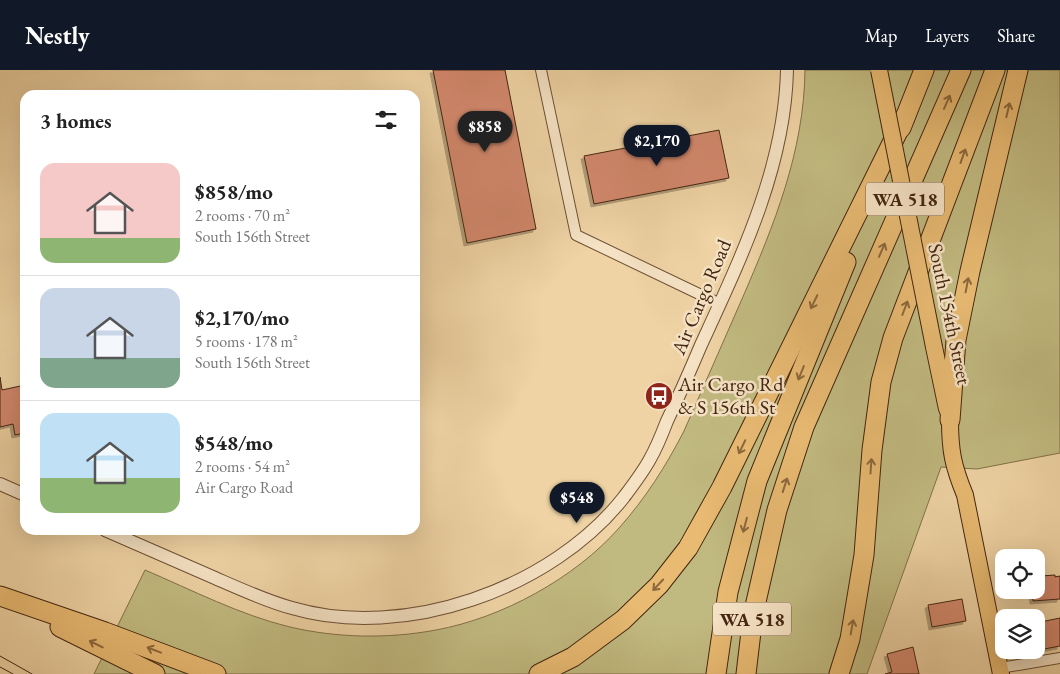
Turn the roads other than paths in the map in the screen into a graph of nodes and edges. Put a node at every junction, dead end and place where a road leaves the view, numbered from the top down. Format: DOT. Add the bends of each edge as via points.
graph roads {
  1 [pos="541,70"];
  2 [pos="787,70"];
  3 [pos="879,70"];
  4 [pos="924,70"];
  5 [pos="961,70"];
  6 [pos="995,70"];
  7 [pos="1018,70"];
  8 [pos="905,117"];
  9 [pos="720,304"];
  10 [pos="950,420"];
  11 [pos="0,484"];
  12 [pos="20,493"];
  13 [pos="117,535"];
  14 [pos="0,597"];
  15 [pos="1060,658"];
  16 [pos="1000,671"];
  17 [pos="155,674"];
  18 [pos="216,674"];
  19 [pos="539,674"];
  20 [pos="716,674"];
  21 [pos="746,674"];
  22 [pos="839,674"];
  1 -- 9 [label="street" via="576,235"];
  2 -- 9 [label="street, Air Cargo Road" via="787,96 775,156 760,208"];
  3 -- 10 [label="main road, South 154th Street, bridge"];
  4 -- 8 [label="highway, WA 518"];
  21 -- 5 [label="highway, WA 518, one-way" via="753,615 777,510 804,427"];
  22 -- 6 [label="highway, one-way" via="850,639 864,554 872,450 893,338"];
  10 -- 7 [label="highway, one-way" via="958,330"];
  8 -- 19 [label="highway, one-way" via="722,487 688,548 659,585 623,620 573,657"];
  8 -- 20 [label="highway, WA 518, one-way" via="757,480 728,592"];
  9 -- 13 [label="street, Air Cargo Road" via="651,459 622,499 565,554 505,588 424,613 376,618 333,617 293,609 255,595"];
  10 -- 16 [label="main road, South 154th Street" via="966,472 965,495"];
  11 -- 12 [label="street"];
  17 -- 14 [label="highway, one-way"];
  18 -- 14 [label="highway, one-way"];
  15 -- 16 [label="street"];
}
